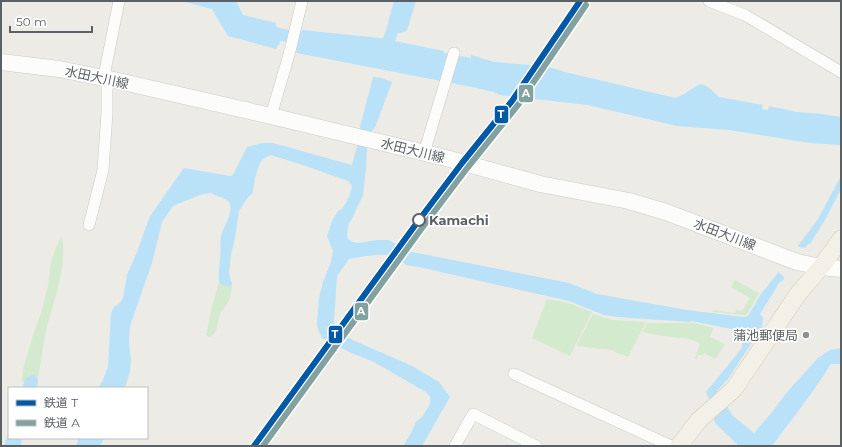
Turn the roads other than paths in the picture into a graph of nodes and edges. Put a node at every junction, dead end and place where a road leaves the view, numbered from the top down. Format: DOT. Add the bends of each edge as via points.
graph roads {
  1 [pos="119,1"];
  2 [pos="302,1"];
  3 [pos="709,1"];
  4 [pos="454,53"];
  5 [pos="1,62"];
  6 [pos="841,72"];
  7 [pos="105,78"];
  8 [pos="272,116"];
  9 [pos="424,153"];
  10 [pos="89,225"];
  11 [pos="841,239"];
  12 [pos="821,267"];
  13 [pos="841,269"];
  14 [pos="514,374"];
  15 [pos="518,442"];
  16 [pos="455,446"];
  17 [pos="536,446"];
  18 [pos="671,446"];
  19 [pos="679,446"];
  1 -- 7 [label="street"];
  2 -- 8 [label="street"];
  3 -- 6 [label="street" via="745,15"];
  4 -- 9 [label="street"];
  5 -- 7 [label="main road, 水田大川線"];
  7 -- 8 [label="main road, 水田大川線"];
  7 -- 10 [label="street" via="107,113 103,170"];
  8 -- 9 [label="main road, 水田大川線"];
  9 -- 12 [label="main road, 水田大川線" via="540,184 629,201 666,212 792,260"];
  11 -- 12 [label="main road"];
  12 -- 13 [label="main road, 水田大川線"];
  12 -- 19 [label="main road" via="798,294 734,389 699,420"];
  14 -- 18 [label="street"];
  15 -- 16 [label="street" via="473,414"];
  15 -- 17 [label="street"];
}
